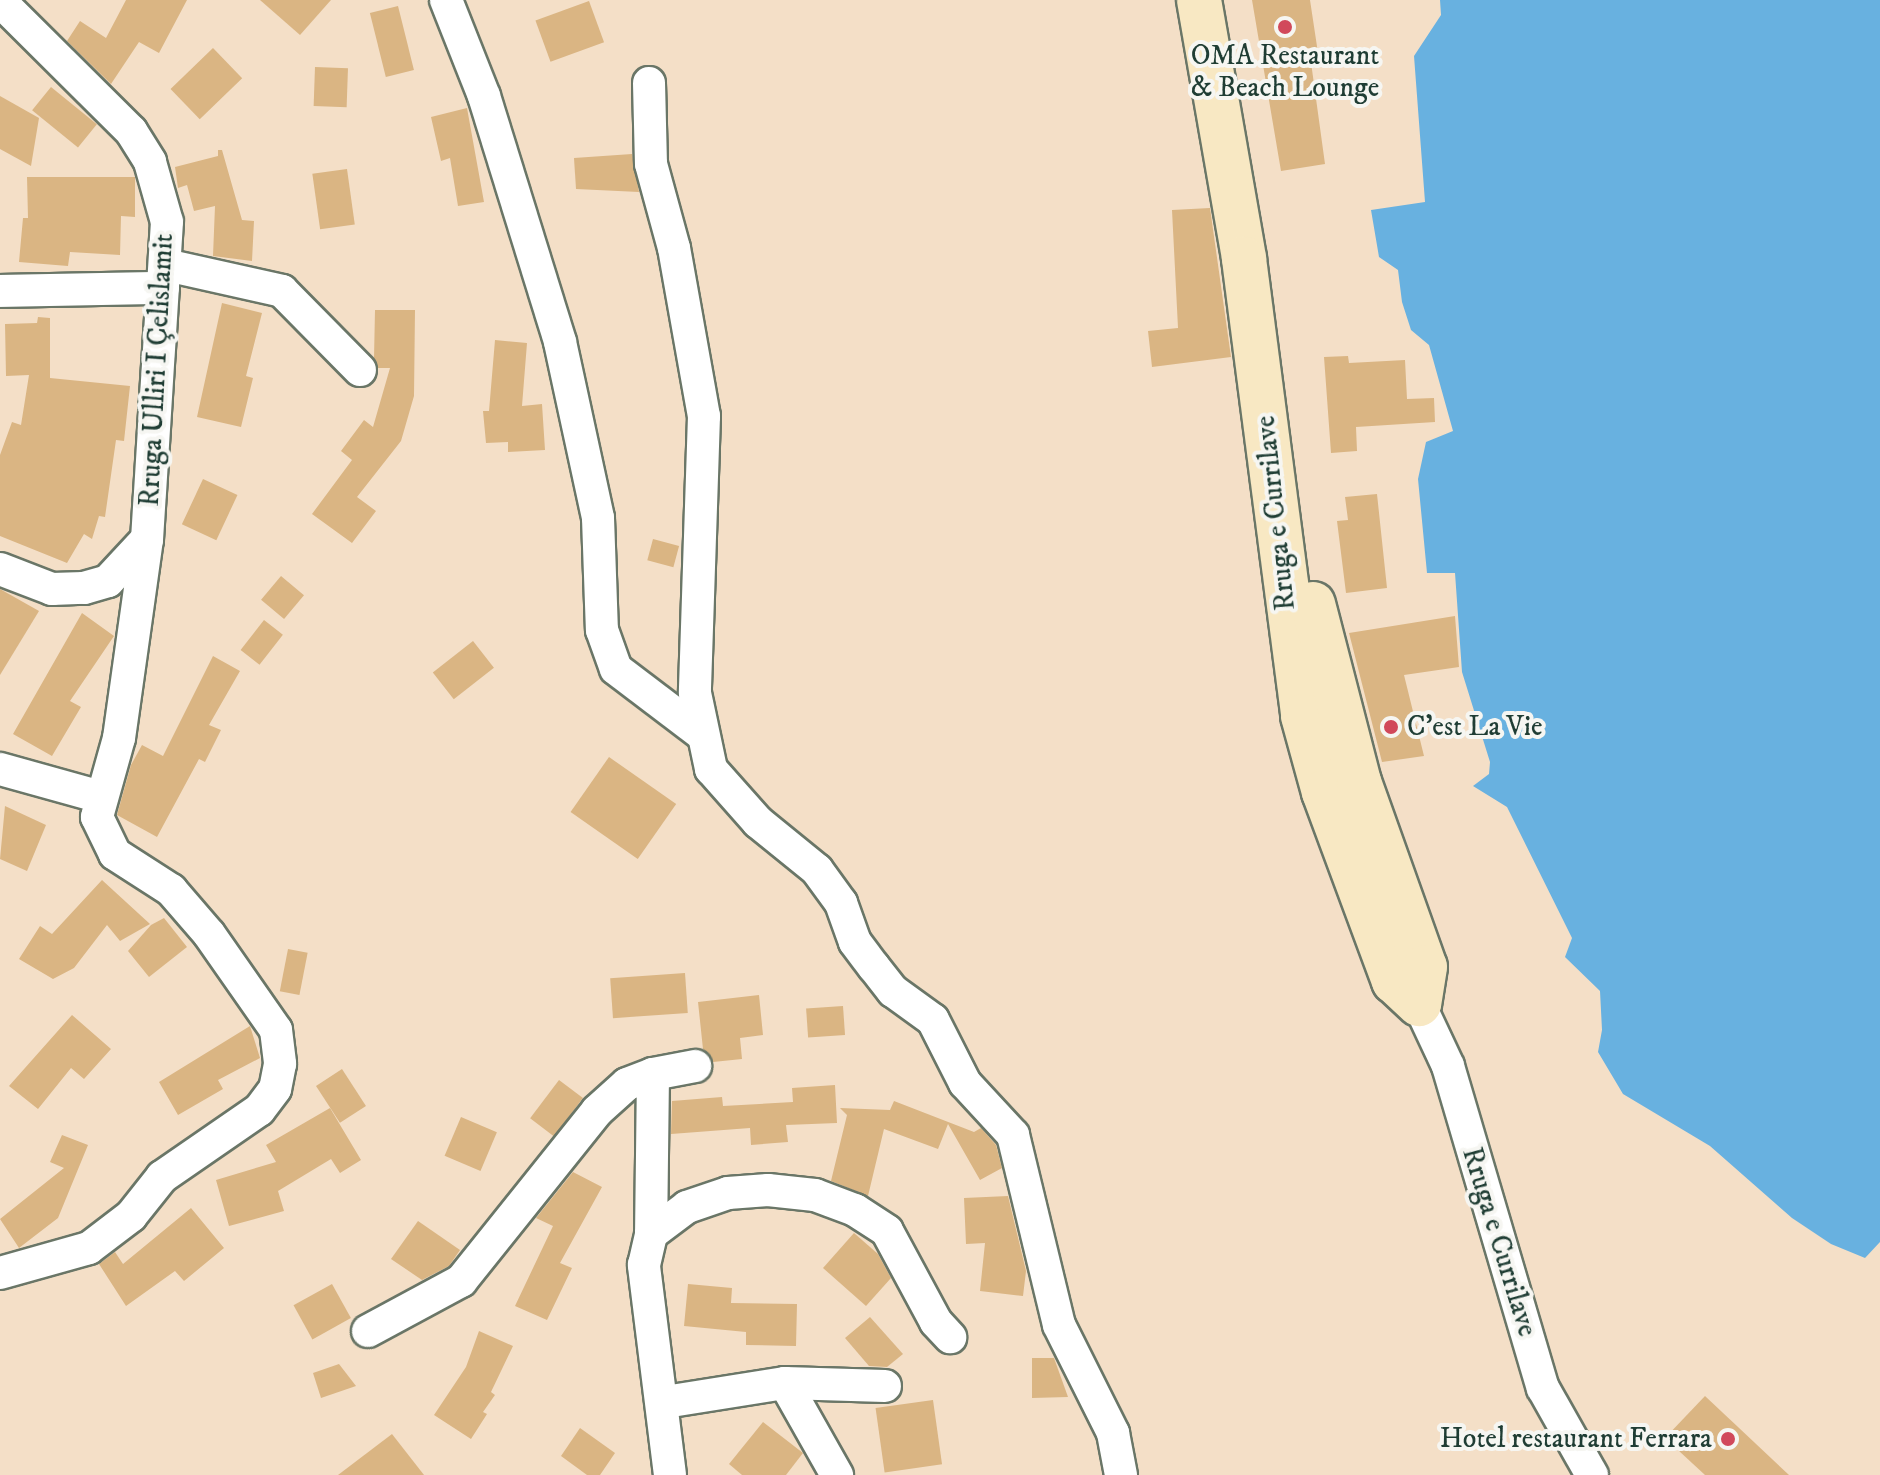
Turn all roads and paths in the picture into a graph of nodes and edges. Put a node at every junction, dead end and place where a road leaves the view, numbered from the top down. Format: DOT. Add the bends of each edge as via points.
graph roads {
  1 [pos="446,0"];
  2 [pos="1199,0"];
  3 [pos="1230,0"];
  4 [pos="0,1"];
  5 [pos="649,83"];
  6 [pos="165,276"];
  7 [pos="0,291"];
  8 [pos="360,370"];
  9 [pos="147,539"];
  10 [pos="0,569"];
  11 [pos="703,735"];
  12 [pos="3,780"];
  13 [pos="101,797"];
  14 [pos="1419,1004"];
  15 [pos="695,1066"];
  16 [pos="653,1074"];
  17 [pos="651,1234"];
  18 [pos="0,1273"];
  19 [pos="368,1331"];
  20 [pos="950,1337"];
  21 [pos="785,1383"];
  22 [pos="885,1386"];
  23 [pos="665,1402"];
  24 [pos="670,1475"];
  25 [pos="837,1475"];
  26 [pos="1121,1475"];
  27 [pos="1592,1475"];
  1 -- 11 [label="street" via="484,96 560,342 598,518 602,630 616,669"];
  2 -- 14 [label="main road, Rruga e Currilave" via="1244,259 1303,716 1324,792 1394,981"];
  3 -- 14 [label="main road, Rruga e Currilave" via="1274,258 1314,606 1359,782 1425,967"];
  4 -- 6 [label="street, Rruga Ulliri I Çelislamit" via="131,131 144,151 164,209"];
  5 -- 11 [label="street" via="651,164 674,248 704,416 695,693"];
  6 -- 7 [label="street"];
  6 -- 8 [label="street" via="282,291"];
  6 -- 9 [label="street, Rruga Ulliri I Çelislamit"];
  9 -- 10 [label="street" via="108,581 84,588 52,589"];
  9 -- 13 [label="street, Rruga Ulliri I Çelislamit" via="119,738"];
  11 -- 26 [label="street" via="711,769 766,830 817,870 841,903 855,942 893,991 933,1020 965,1083 1013,1135 1059,1325 1113,1433"];
  12 -- 13 [label="street"];
  13 -- 18 [label="street" via="97,817 115,854 171,890 276,1030 277,1076 259,1110 162,1177 131,1216 89,1248"];
  14 -- 27 [label="street, Rruga e Currilave" via="1448,1066 1543,1388"];
  15 -- 16 [label="street"];
  16 -- 17 [label="street"];
  16 -- 19 [label="street" via="627,1084 597,1111 461,1281"];
  17 -- 20 [label="street" via="687,1207 728,1193 815,1195 855,1210 887,1231 936,1322"];
  17 -- 23 [label="street" via="644,1265"];
  21 -- 22 [label="street"];
  21 -- 23 [label="street"];
  21 -- 25 [label="street"];
  23 -- 24 [label="street"];
}
